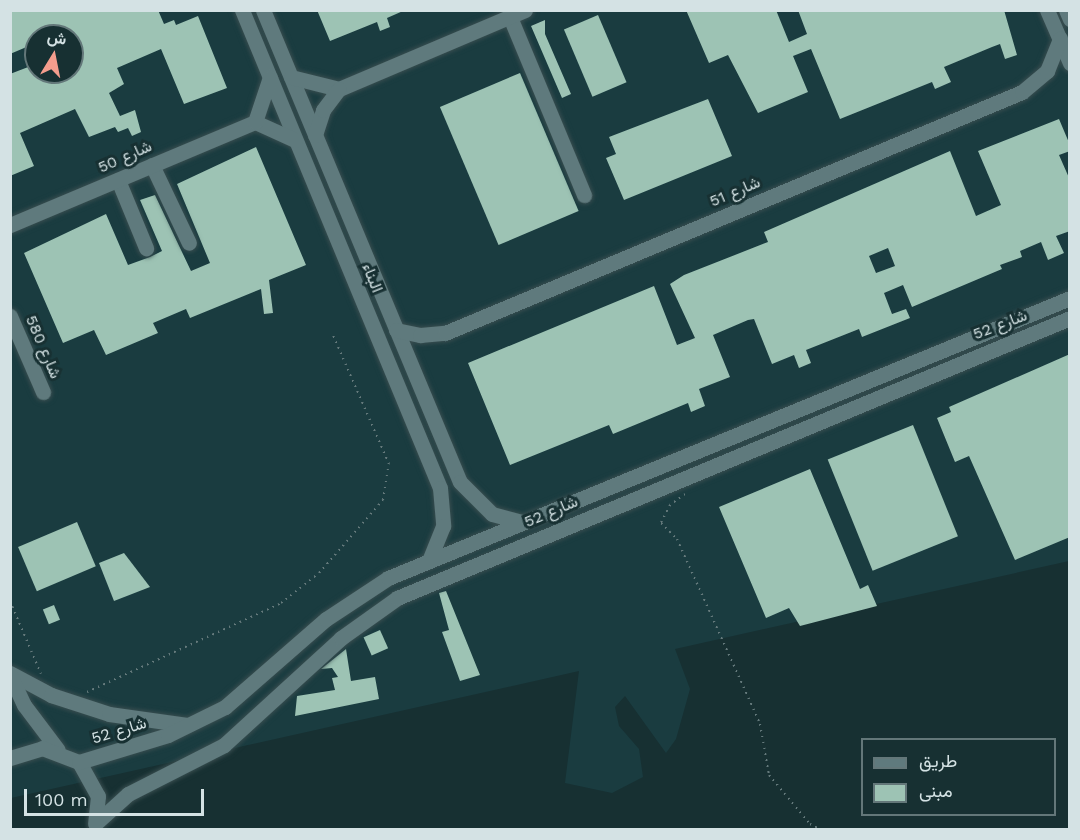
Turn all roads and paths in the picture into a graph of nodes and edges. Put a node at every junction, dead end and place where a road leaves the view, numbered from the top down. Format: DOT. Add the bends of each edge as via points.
graph roads {
  1 [pos="242,10"];
  2 [pos="263,10"];
  3 [pos="525,10"];
  4 [pos="1047,10"];
  5 [pos="1066,10"];
  6 [pos="510,17"];
  7 [pos="1070,19"];
  8 [pos="1060,39"];
  9 [pos="1070,63"];
  10 [pos="270,77"];
  11 [pos="291,77"];
  12 [pos="339,88"];
  13 [pos="255,122"];
  14 [pos="315,135"];
  15 [pos="296,141"];
  16 [pos="152,165"];
  17 [pos="118,180"];
  18 [pos="584,195"];
  19 [pos="10,225"];
  20 [pos="189,243"];
  21 [pos="146,248"];
  22 [pos="1070,298"];
  23 [pos="10,316"];
  24 [pos="1070,318"];
  25 [pos="396,330"];
  26 [pos="333,335"];
  27 [pos="43,393"];
  28 [pos="695,471"];
  29 [pos="522,522"];
  30 [pos="429,561"];
  31 [pos="10,601"];
  32 [pos="10,674"];
  33 [pos="44,680"];
  34 [pos="84,694"];
  35 [pos="187,725"];
  36 [pos="58,750"];
  37 [pos="10,758"];
  38 [pos="79,762"];
  39 [pos="95,826"];
  40 [pos="822,830"];
  1 -- 10 [label="street, البناء"];
  2 -- 11 [label="street, البناء"];
  3 -- 6 [label="street"];
  4 -- 8 [label="street"];
  5 -- 7 [label="street"];
  6 -- 12 [label="street"];
  6 -- 18 [label="street"];
  8 -- 9 [label="street"];
  8 -- 25 [label="street, شارع 51" via="1047,71 1022,92 445,333 420,336"];
  10 -- 13 [label="street"];
  10 -- 15 [label="street, البناء"];
  11 -- 12 [label="street"];
  11 -- 14 [label="street, البناء"];
  12 -- 14 [label="street" via="323,110"];
  13 -- 15 [label="street"];
  13 -- 16 [label="street, شارع 50"];
  14 -- 25 [label="street, البناء"];
  15 -- 30 [label="street, البناء" via="440,488 443,525"];
  16 -- 17 [label="street, شارع 50"];
  16 -- 20 [label="street"];
  17 -- 19 [label="street, شارع 50"];
  17 -- 21 [label="street"];
  22 -- 29 [label="street, شارع 52"];
  23 -- 27 [label="street, شارع 580"];
  24 -- 28 [label="street, شارع 52"];
  25 -- 29 [label="street, البناء" via="468,495 492,514"];
  26 -- 34 [label="path" via="389,464 383,500 320,573 291,596"];
  28 -- 39 [label="street, شارع 52" via="397,598 341,638 224,745 128,794"];
  28 -- 40 [label="path" via="693,488 670,505 662,524 677,539 760,724 770,775 810,824"];
  29 -- 30 [label="street, شارع 52"];
  30 -- 35 [label="street, شارع 52" via="356,597 251,690"];
  31 -- 33 [label="path"];
  32 -- 35 [label="street" via="51,695 109,714"];
  32 -- 36 [label="street" via="24,705"];
  35 -- 38 [label="street, شارع 52"];
  36 -- 37 [label="street" via="26,750"];
  36 -- 38 [label="street"];
  38 -- 39 [label="street" via="98,796"];
}
